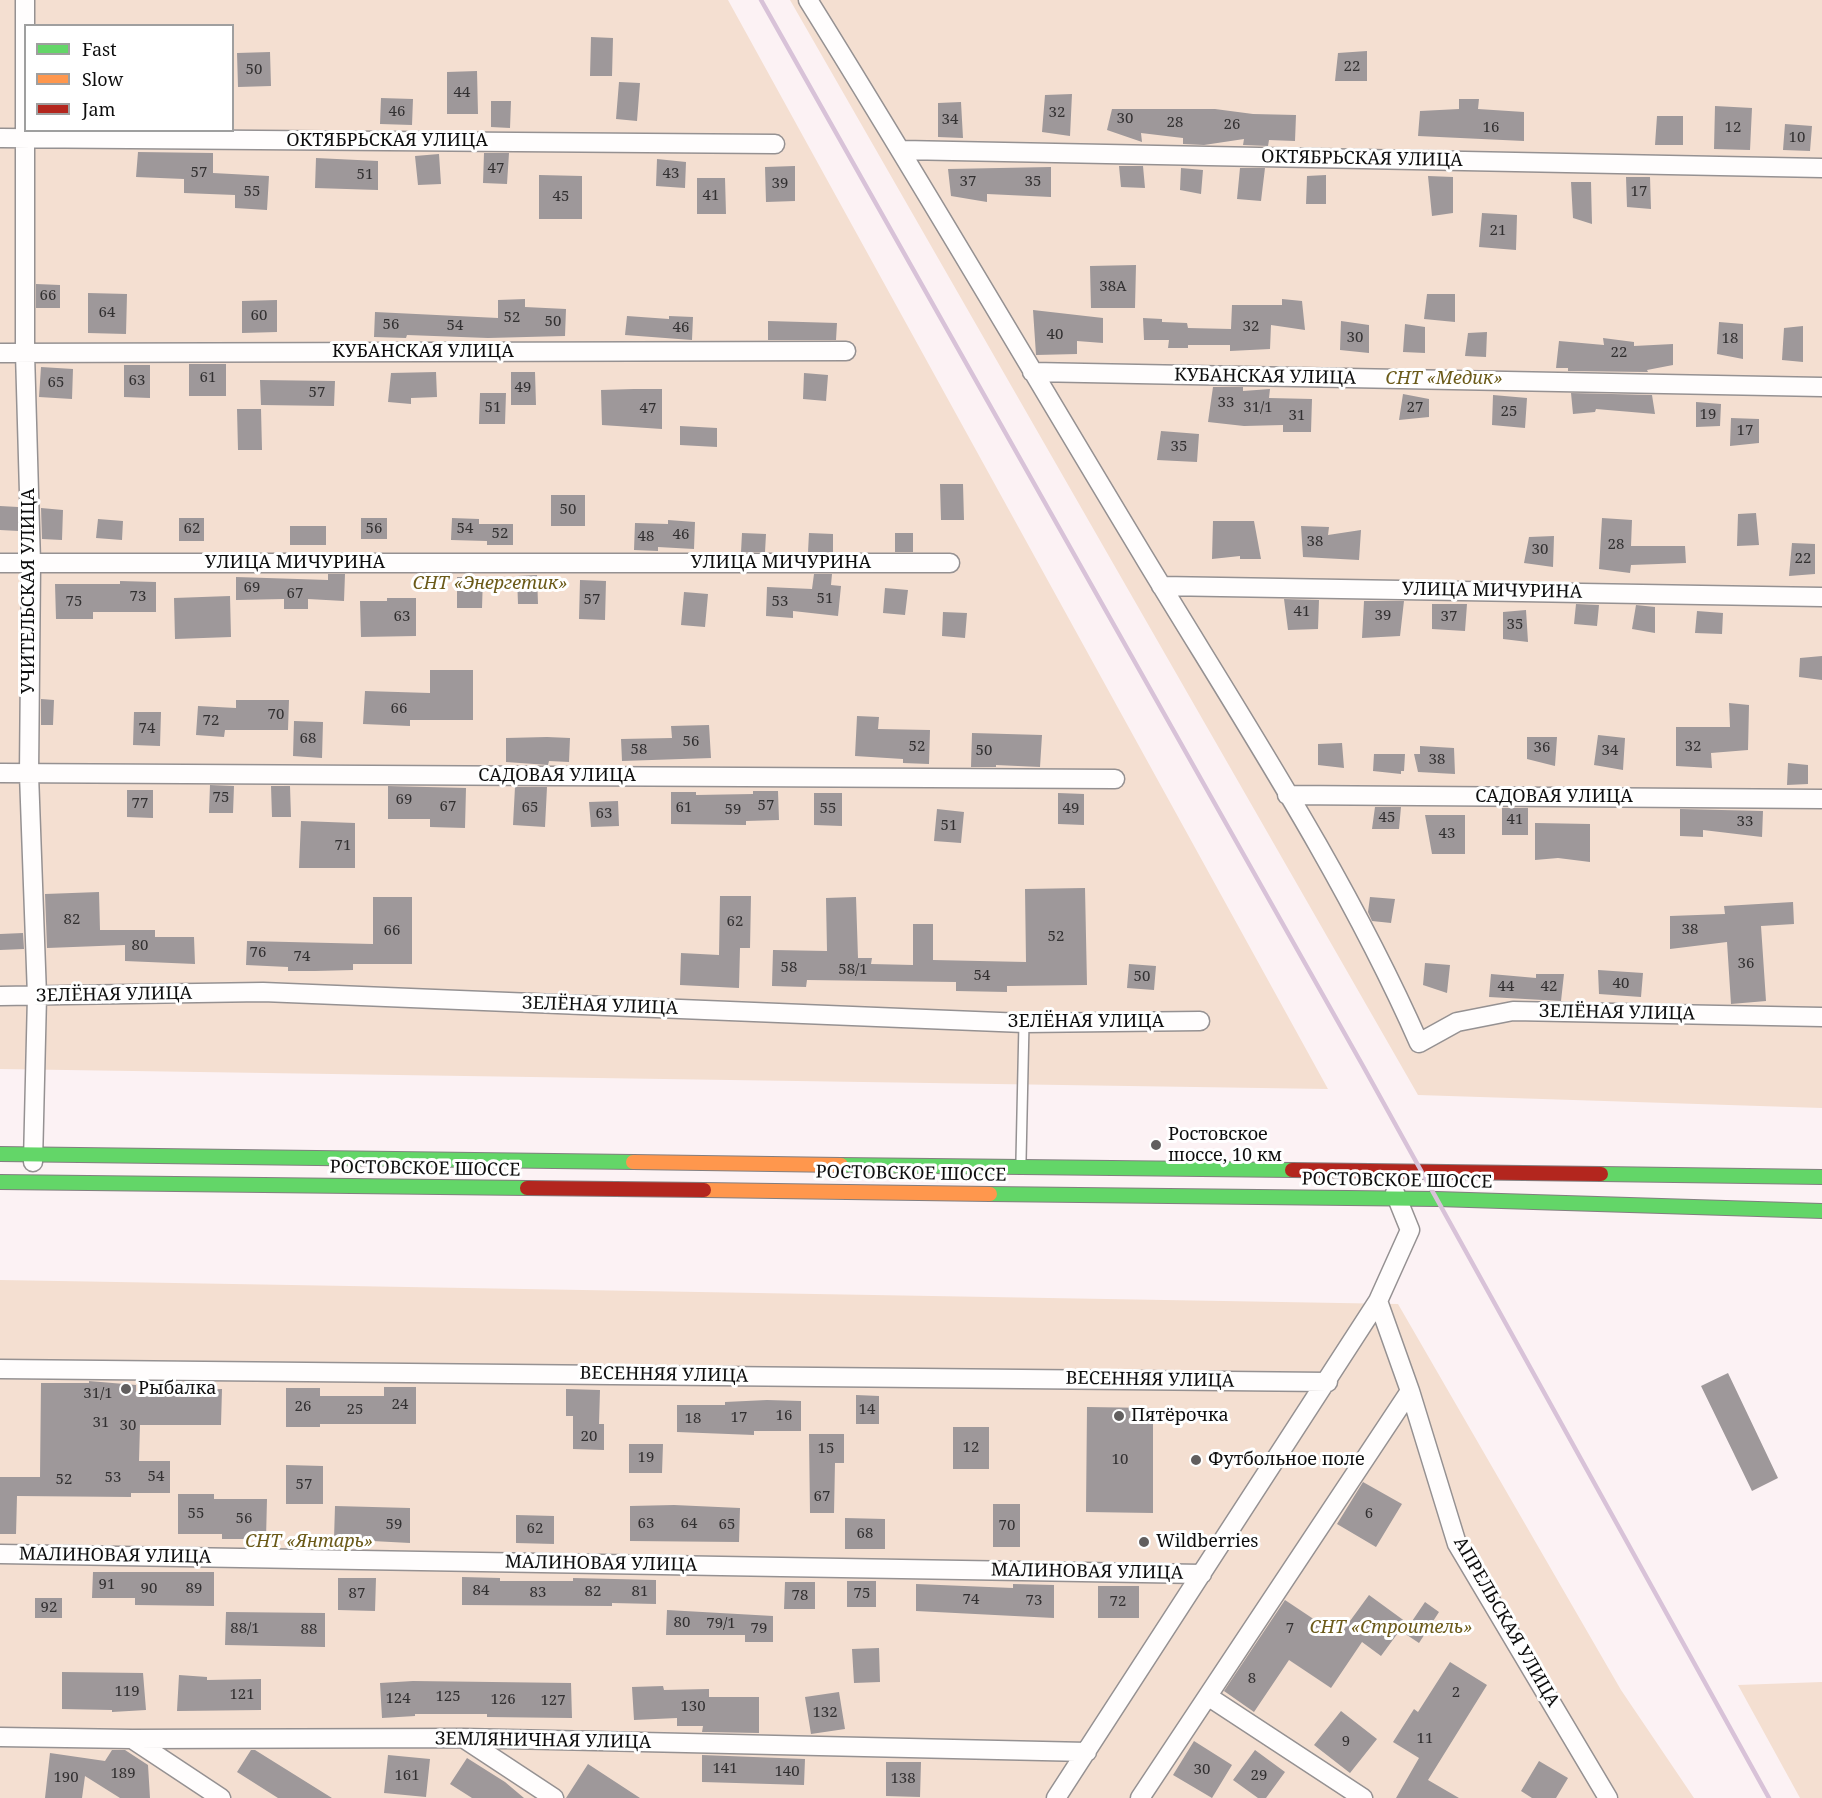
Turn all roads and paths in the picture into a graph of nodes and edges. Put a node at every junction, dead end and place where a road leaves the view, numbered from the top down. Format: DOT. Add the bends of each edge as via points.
graph roads {
  1 [pos="25,0"];
  2 [pos="808,0"];
  3 [pos="25,24"];
  4 [pos="24,70"];
  5 [pos="0,138"];
  6 [pos="23,139"];
  7 [pos="775,144"];
  8 [pos="902,150"];
  9 [pos="1822,168"];
  10 [pos="846,351"];
  11 [pos="0,353"];
  12 [pos="25,353"];
  13 [pos="1032,372"];
  14 [pos="1822,387"];
  15 [pos="0,562"];
  16 [pos="31,563"];
  17 [pos="950,563"];
  18 [pos="1161,586"];
  19 [pos="1822,597"];
  20 [pos="0,773"];
  21 [pos="29,774"];
  22 [pos="1115,778"];
  23 [pos="1287,795"];
  24 [pos="1822,799"];
  25 [pos="0,996"];
  26 [pos="37,996"];
  27 [pos="1822,1017"];
  28 [pos="1200,1021"];
  29 [pos="1024,1023"];
  30 [pos="0,1154"];
  31 [pos="33,1155"];
  32 [pos="1021,1166"];
  33 [pos="1385,1172"];
  34 [pos="1822,1177"];
  35 [pos="0,1182"];
  36 [pos="34,1182"];
  37 [pos="1398,1198"];
  38 [pos="1822,1211"];
  39 [pos="1378,1301"];
  40 [pos="0,1369"];
  41 [pos="1328,1382"];
  42 [pos="1410,1391"];
  43 [pos="0,1554"];
  44 [pos="1202,1574"];
  45 [pos="1209,1697"];
  46 [pos="0,1737"];
  47 [pos="463,1738"];
  48 [pos="132,1739"];
  49 [pos="1087,1752"];
  50 [pos="221,1798"];
  51 [pos="554,1798"];
  52 [pos="1056,1798"];
  53 [pos="1140,1798"];
  54 [pos="1363,1798"];
  55 [pos="1608,1798"];
  1 -- 3 [label="street, УЧИТЕЛЬСКАЯ УЛИЦА"];
  2 -- 8 [label="street"];
  4 -- 6 [label="street, УЧИТЕЛЬСКАЯ УЛИЦА"];
  5 -- 6 [label="street, ОКТЯБРЬСКАЯ УЛИЦА"];
  6 -- 7 [label="street, ОКТЯБРЬСКАЯ УЛИЦА"];
  6 -- 12 [label="street, УЧИТЕЛЬСКАЯ УЛИЦА"];
  8 -- 9 [label="street, ОКТЯБРЬСКАЯ УЛИЦА"];
  8 -- 13 [label="street"];
  10 -- 12 [label="street, КУБАНСКАЯ УЛИЦА"];
  11 -- 12 [label="street, КУБАНСКАЯ УЛИЦА"];
  12 -- 16 [label="street, УЧИТЕЛЬСКАЯ УЛИЦА"];
  13 -- 14 [label="street, КУБАНСКАЯ УЛИЦА"];
  13 -- 18 [label="street"];
  15 -- 16 [label="street, УЛИЦА МИЧУРИНА"];
  16 -- 17 [label="street, УЛИЦА МИЧУРИНА"];
  16 -- 21 [label="street, УЧИТЕЛЬСКАЯ УЛИЦА"];
  18 -- 19 [label="street, УЛИЦА МИЧУРИНА"];
  18 -- 23 [label="street"];
  20 -- 21 [label="street, САДОВАЯ УЛИЦА"];
  21 -- 22 [label="street, САДОВАЯ УЛИЦА"];
  21 -- 26 [label="street, УЧИТЕЛЬСКАЯ УЛИЦА"];
  23 -- 24 [label="street, САДОВАЯ УЛИЦА"];
  23 -- 27 [label="street, ЗЕЛЁНАЯ УЛИЦА" via="1386,969 1419,1043 1457,1022 1513,1011"];
  25 -- 26 [label="street, ЗЕЛЁНАЯ УЛИЦА"];
  26 -- 29 [label="street, ЗЕЛЁНАЯ УЛИЦА" via="263,992"];
  26 -- 31 [label="street, УЧИТЕЛЬСКАЯ УЛИЦА"];
  28 -- 29 [label="street, ЗЕЛЁНАЯ УЛИЦА"];
  29 -- 32 [label="lane"];
  30 -- 31 [label="highway, РОСТОВСКОЕ ШОССЕ"];
  31 -- 32 [label="highway, РОСТОВСКОЕ ШОССЕ"];
  31 -- 36 [label="street, УЧИТЕЛЬСКАЯ УЛИЦА"];
  32 -- 33 [label="highway, РОСТОВСКОЕ ШОССЕ"];
  33 -- 34 [label="highway, РОСТОВСКОЕ ШОССЕ"];
  33 -- 37 [label="street"];
  35 -- 36 [label="highway, РОСТОВСКОЕ ШОССЕ"];
  36 -- 37 [label="highway, РОСТОВСКОЕ ШОССЕ"];
  37 -- 38 [label="highway, РОСТОВСКОЕ ШОССЕ"];
  37 -- 39 [label="street" via="1410,1230"];
  39 -- 41 [label="street"];
  39 -- 42 [label="street, АПРЕЛЬСКАЯ УЛИЦА"];
  40 -- 41 [label="street, ВЕСЕННЯЯ УЛИЦА"];
  41 -- 44 [label="street"];
  42 -- 45 [label="street"];
  42 -- 55 [label="street, АПРЕЛЬСКАЯ УЛИЦА" via="1457,1544"];
  43 -- 44 [label="street, МАЛИНОВАЯ УЛИЦА"];
  44 -- 49 [label="street"];
  45 -- 53 [label="street"];
  45 -- 54 [label="street"];
  46 -- 48 [label="street, ЗЕМЛЯНИЧНАЯ УЛИЦА"];
  47 -- 48 [label="street, ЗЕМЛЯНИЧНАЯ УЛИЦА"];
  47 -- 49 [label="street, ЗЕМЛЯНИЧНАЯ УЛИЦА"];
  47 -- 51 [label="street"];
  48 -- 50 [label="street"];
  49 -- 52 [label="street"];
}
